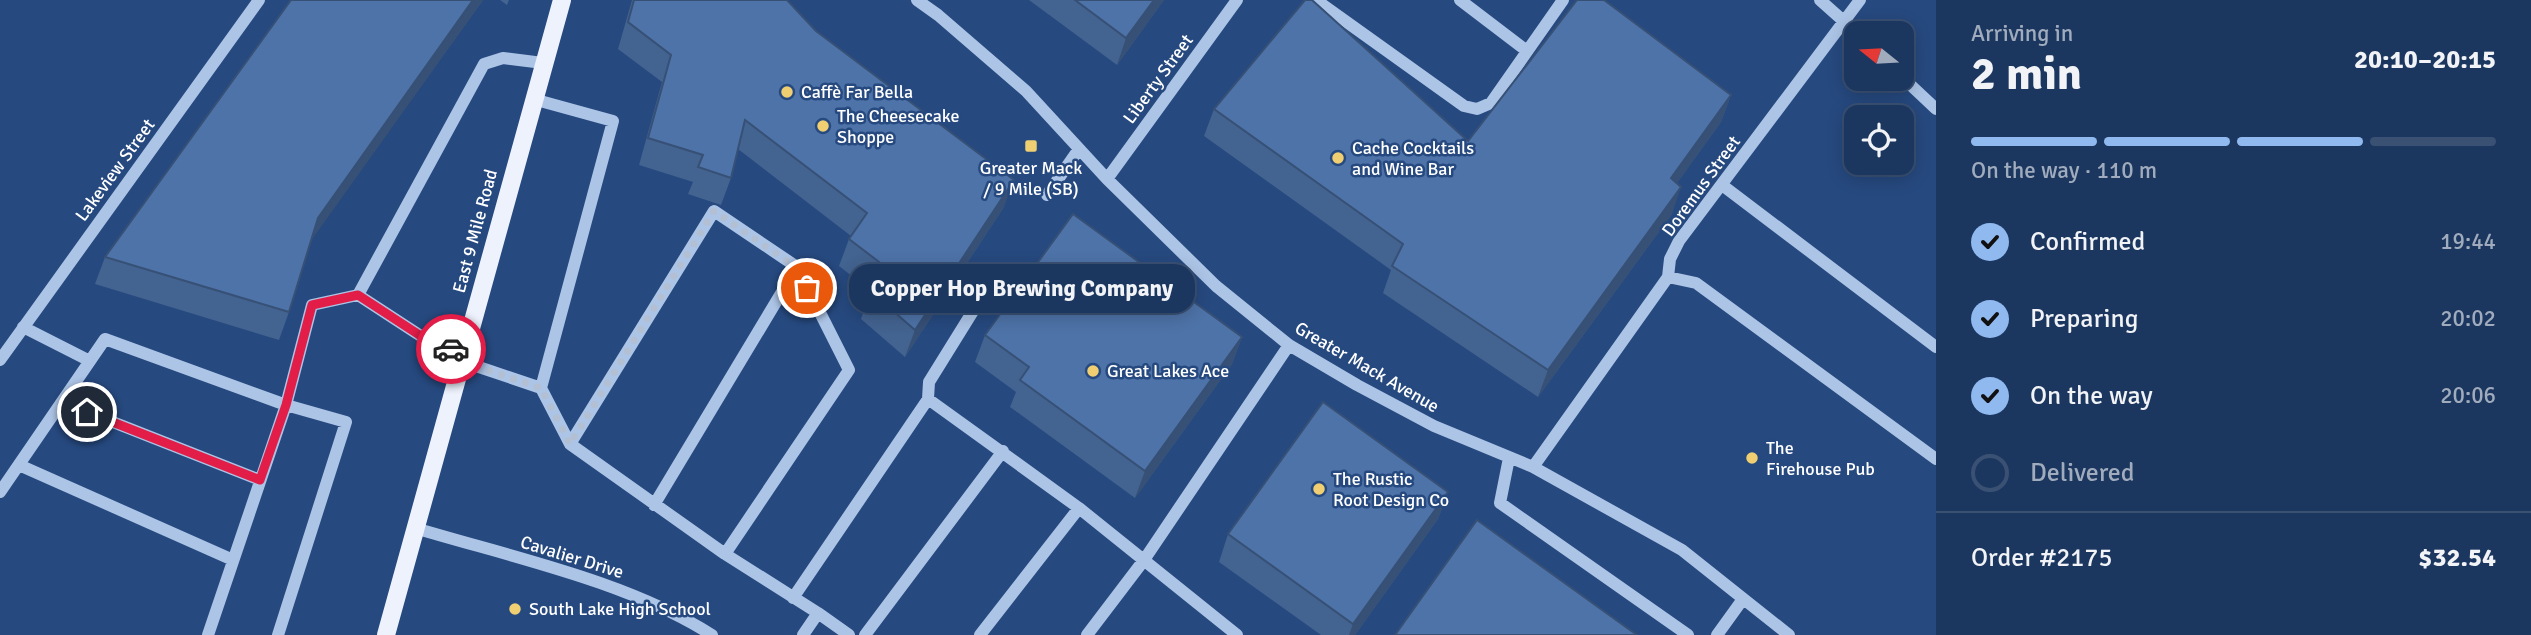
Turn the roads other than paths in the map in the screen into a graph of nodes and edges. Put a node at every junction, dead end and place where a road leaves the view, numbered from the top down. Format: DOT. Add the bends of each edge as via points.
graph roads {
  1 [pos="258,0"];
  2 [pos="562,0"];
  3 [pos="917,0"];
  4 [pos="1237,0"];
  5 [pos="1315,0"];
  6 [pos="1460,0"];
  7 [pos="1563,0"];
  8 [pos="1820,0"];
  9 [pos="1860,0"];
  10 [pos="1845,21"];
  11 [pos="1844,22"];
  12 [pos="1527,51"];
  13 [pos="543,63"];
  14 [pos="1914,88"];
  15 [pos="533,99"];
  16 [pos="1936,109"];
  17 [pos="1079,149"];
  18 [pos="1107,179"];
  19 [pos="1722,185"];
  20 [pos="1047,195"];
  21 [pos="796,267"];
  22 [pos="1668,277"];
  23 [pos="358,295"];
  24 [pos="983,295"];
  25 [pos="23,327"];
  26 [pos="1290,345"];
  27 [pos="1936,347"];
  28 [pos="462,357"];
  29 [pos="0,360"];
  30 [pos="90,361"];
  31 [pos="541,388"];
  32 [pos="928,399"];
  33 [pos="62,402"];
  34 [pos="286,405"];
  35 [pos="570,444"];
  36 [pos="1003,451"];
  37 [pos="1509,458"];
  38 [pos="1936,459"];
  39 [pos="19,465"];
  40 [pos="1533,467"];
  41 [pos="260,480"];
  42 [pos="0,492"];
  43 [pos="654,505"];
  44 [pos="1079,508"];
  45 [pos="415,528"];
  46 [pos="724,554"];
  47 [pos="233,560"];
  48 [pos="1144,560"];
  49 [pos="793,598"];
  50 [pos="1744,599"];
  51 [pos="818,613"];
  52 [pos="208,635"];
  53 [pos="278,635"];
  54 [pos="386,635"];
  55 [pos="712,635"];
  56 [pos="803,635"];
  57 [pos="849,635"];
  58 [pos="865,635"];
  59 [pos="980,635"];
  60 [pos="1087,635"];
  61 [pos="1237,635"];
  62 [pos="1688,635"];
  63 [pos="1717,635"];
  64 [pos="1789,635"];
  1 -- 25 [label="street, Lakeview Street"];
  2 -- 13 [label="main road, East 9 Mile Road"];
  3 -- 17 [label="street, Greater Mack Avenue" via="1026,91"];
  4 -- 18 [label="street, Liberty Street"];
  5 -- 12 [label="street" via="1464,106 1477,109 1491,103"];
  6 -- 12 [label="street"];
  7 -- 12 [label="street"];
  8 -- 10 [label="street"];
  9 -- 10 [label="street, Doremus Street"];
  11 -- 19 [label="street, Doremus Street"];
  13 -- 15 [label="main road, East 9 Mile Road"];
  13 -- 23 [label="street" via="503,58 484,64"];
  14 -- 16 [label="street"];
  15 -- 28 [label="main road, East 9 Mile Road"];
  15 -- 31 [label="street" via="613,121"];
  17 -- 18 [label="street, Greater Mack Avenue"];
  17 -- 20 [label="street"];
  18 -- 26 [label="street, Greater Mack Avenue" via="1216,286"];
  19 -- 22 [label="street, Doremus Street" via="1679,242"];
  19 -- 27 [label="street"];
  21 -- 35 [label="street" via="714,211"];
  21 -- 43 [label="street"];
  21 -- 46 [label="street" via="849,370"];
  22 -- 38 [label="street" via="1696,283"];
  22 -- 40 [label="street, Doremus Street"];
  23 -- 28 [label="street"];
  23 -- 34 [label="street" via="312,305"];
  24 -- 32 [label="street" via="929,382"];
  25 -- 29 [label="street, Lakeview Street"];
  25 -- 30 [label="street"];
  26 -- 37 [label="street, Greater Mack Avenue" via="1434,426"];
  26 -- 48 [label="street"];
  28 -- 31 [label="street"];
  28 -- 45 [label="main road, East 9 Mile Road"];
  30 -- 33 [label="street"];
  30 -- 34 [label="street" via="106,339"];
  31 -- 35 [label="street"];
  32 -- 36 [label="street"];
  32 -- 49 [label="street"];
  33 -- 39 [label="street"];
  33 -- 41 [label="street"];
  34 -- 41 [label="street"];
  34 -- 53 [label="street" via="346,422"];
  35 -- 43 [label="street"];
  36 -- 44 [label="street"];
  36 -- 58 [label="street"];
  37 -- 40 [label="street, Greater Mack Avenue"];
  37 -- 62 [label="street" via="1500,503"];
  39 -- 42 [label="street"];
  39 -- 47 [label="street"];
  40 -- 50 [label="street, Greater Mack Avenue" via="1682,550"];
  41 -- 47 [label="street"];
  43 -- 46 [label="street"];
  44 -- 48 [label="street"];
  44 -- 59 [label="street"];
  45 -- 54 [label="main road, East 9 Mile Road"];
  45 -- 55 [label="street, Cavalier Drive" via="644,599"];
  46 -- 49 [label="street"];
  47 -- 52 [label="street"];
  48 -- 60 [label="street"];
  48 -- 61 [label="street"];
  49 -- 51 [label="street"];
  50 -- 63 [label="street"];
  50 -- 64 [label="street, Greater Mack Avenue"];
  51 -- 56 [label="street"];
  51 -- 57 [label="street"];
}
